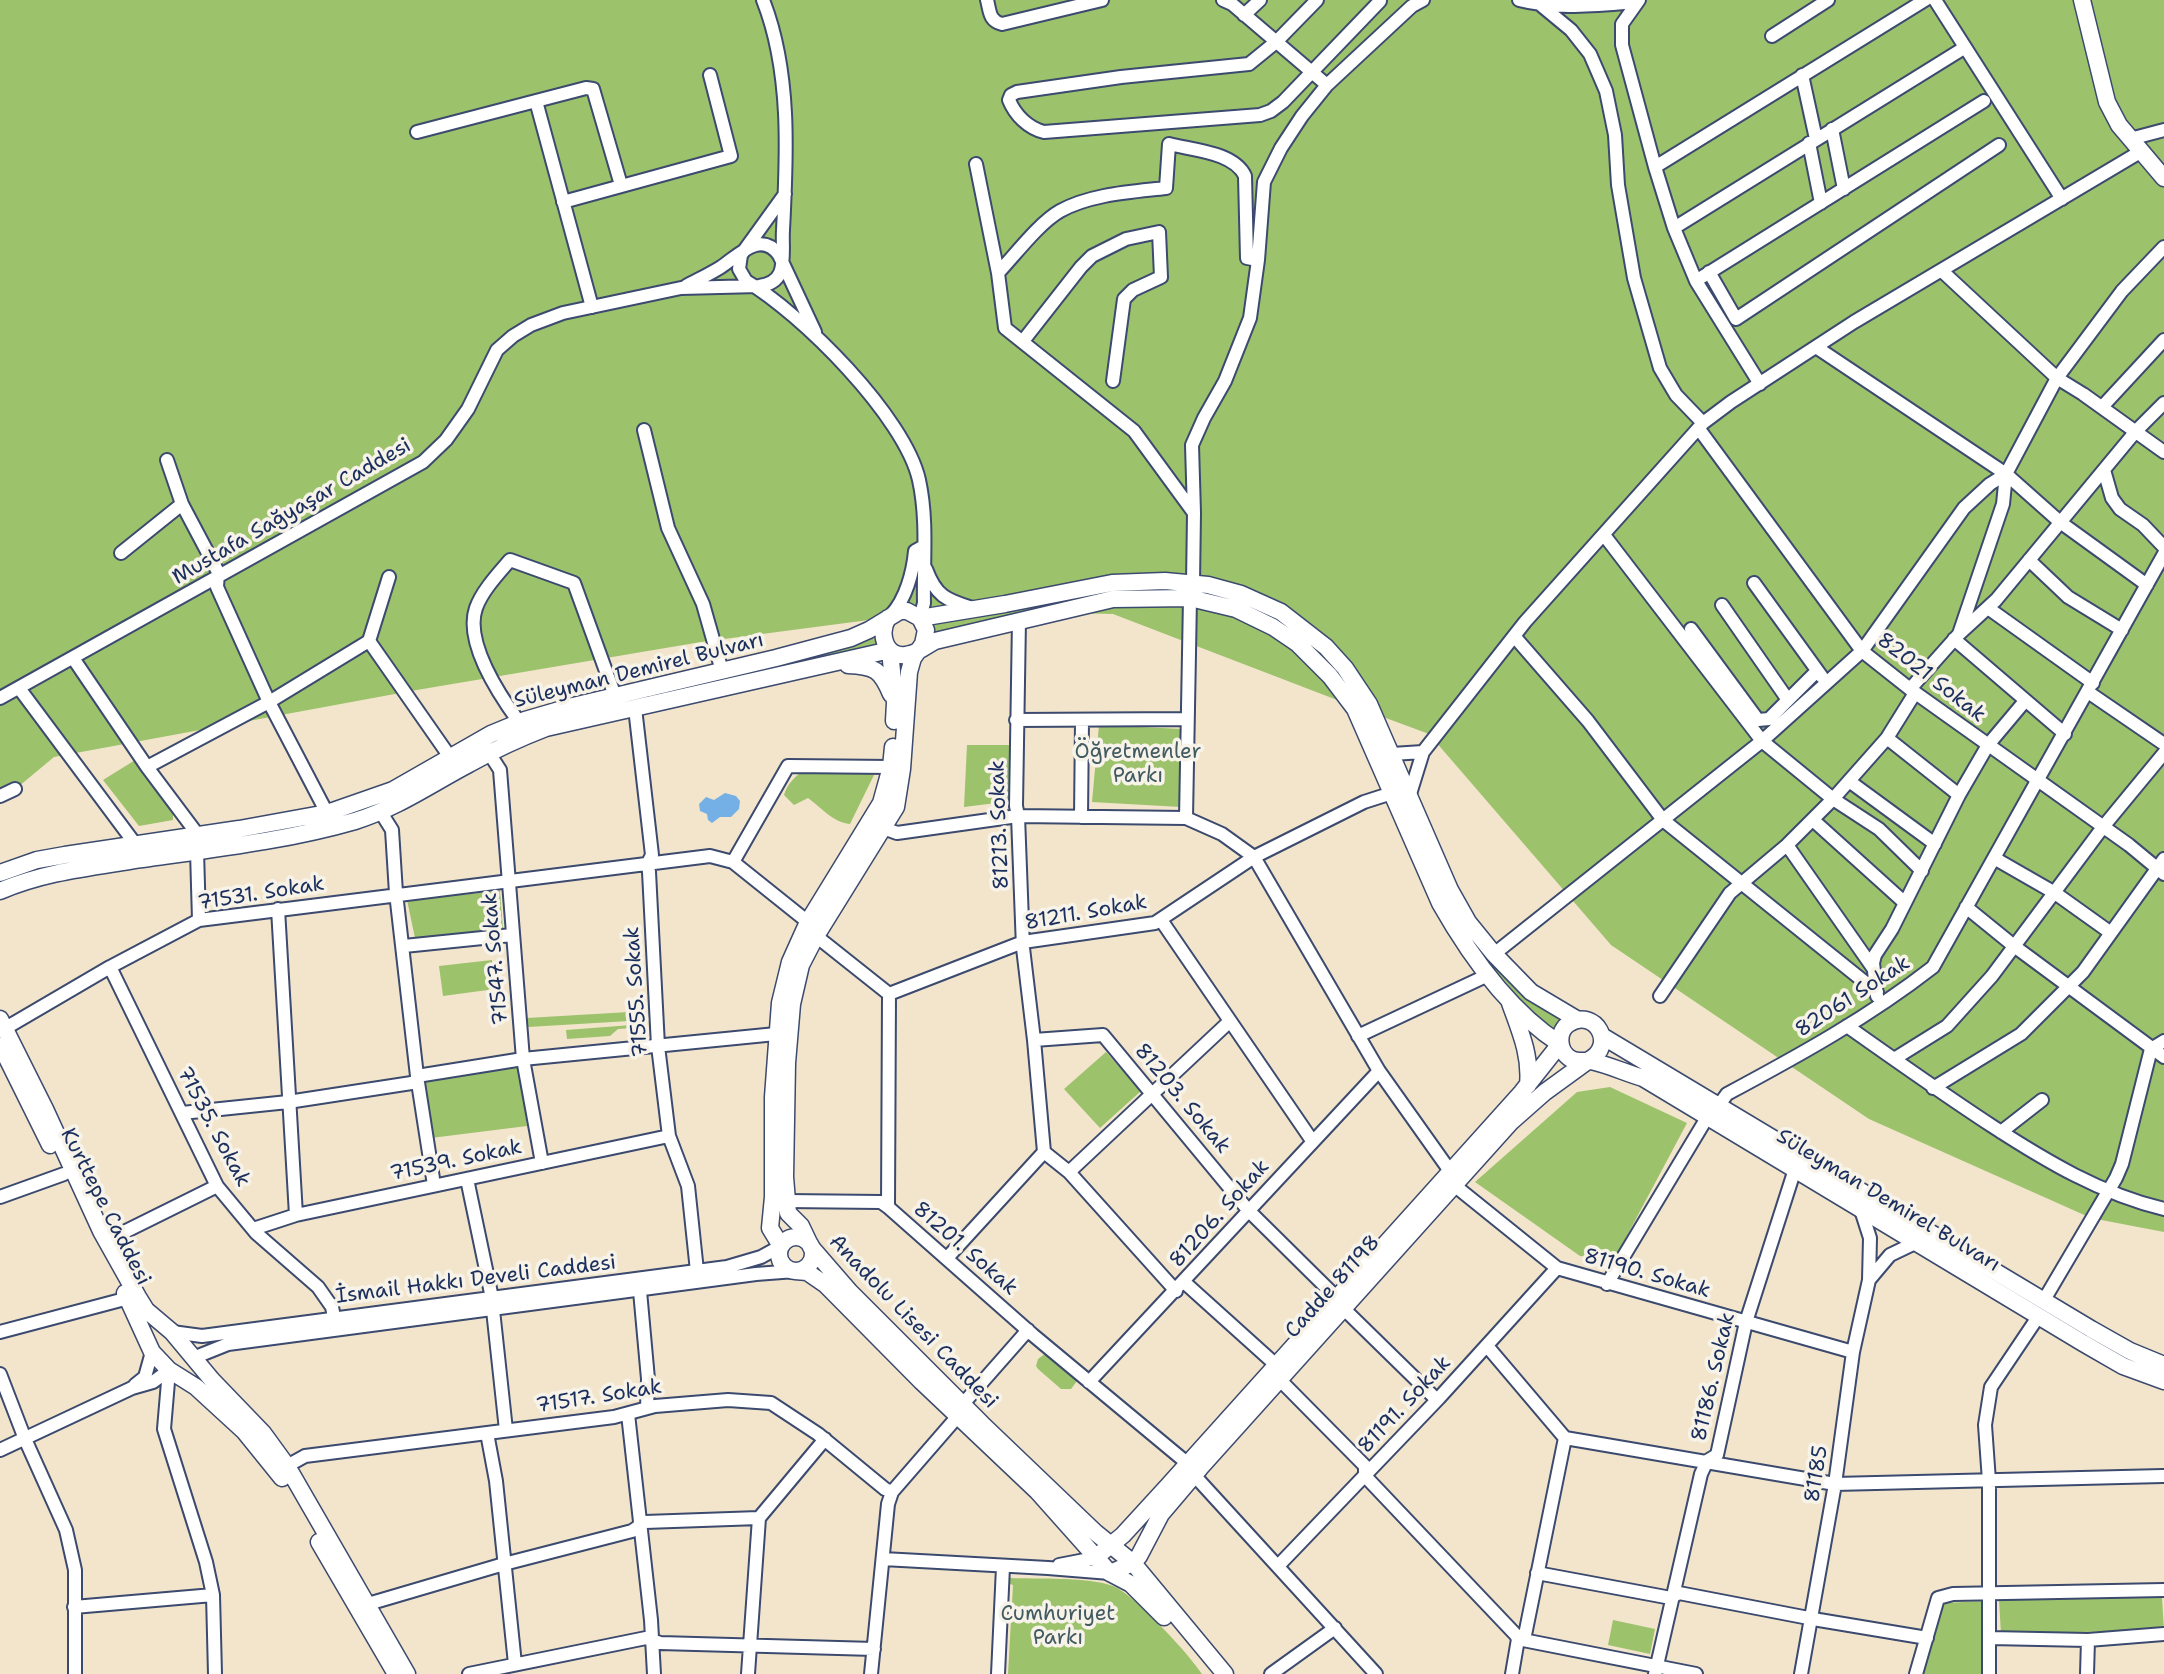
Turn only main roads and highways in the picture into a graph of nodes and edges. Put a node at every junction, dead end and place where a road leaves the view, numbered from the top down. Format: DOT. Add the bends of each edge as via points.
graph roads {
  1 [pos="2082,0"];
  2 [pos="2164,178"];
  3 [pos="1191,591"];
  4 [pos="888,618"];
  5 [pos="920,618"];
  6 [pos="890,650"];
  7 [pos="919,650"];
  8 [pos="830,663"];
  9 [pos="895,703"];
  10 [pos="877,826"];
  11 [pos="198,843"];
  12 [pos="0,873"];
  13 [pos="0,891"];
  14 [pos="812,929"];
  15 [pos="1508,997"];
  16 [pos="1578,1020"];
  17 [pos="1602,1035"];
  18 [pos="1,1038"];
  19 [pos="1560,1044"];
  20 [pos="1588,1060"];
  21 [pos="1528,1085"];
  22 [pos="1713,1110"];
  23 [pos="1452,1178"];
  24 [pos="781,1246"];
  25 [pos="811,1247"];
  26 [pos="795,1271"];
  27 [pos="172,1332"];
  28 [pos="152,1352"];
  29 [pos="193,1358"];
  30 [pos="2164,1365"];
  31 [pos="169,1370"];
  32 [pos="2164,1381"];
  33 [pos="960,1411"];
  34 [pos="1190,1469"];
  35 [pos="1110,1545"];
  36 [pos="1095,1558"];
  37 [pos="1133,1563"];
  38 [pos="1110,1573"];
  39 [pos="396,1674"];
  40 [pos="407,1674"];
  41 [pos="1214,1674"];
  42 [pos="1225,1674"];
  1 -- 2 [label="main road" via="2107,102 2119,125"];
  3 -- 5 [label="main road" via="1165,581 1112,583"];
  3 -- 7 [label="main road" via="1113,599 935,640"];
  3 -- 15 [label="main road" via="1273,627 1330,676 1355,709 1440,903 1457,933"];
  3 -- 16 [label="main road" via="1241,594 1281,612 1345,668 1369,704 1468,922 1531,992"];
  4 -- 5 [label="main road" via="907,611"];
  4 -- 6 [label="main road" via="882,631"];
  4 -- 11 [label="main road, Süleyman Demirel Bulvarı" via="850,638 519,722 393,790 327,813"];
  5 -- 7 [label="main road" via="926,638"];
  6 -- 7 [label="main road" via="907,655"];
  6 -- 8 [label="main road, Süleyman Demirel Bulvarı"];
  6 -- 9 [label="main road"];
  7 -- 10 [label="main road" via="909,671 896,807"];
  8 -- 9 [label="main road" via="878,671"];
  8 -- 11 [label="main road, Süleyman Demirel Bulvarı" via="547,728 489,753 407,800 356,820 314,830"];
  9 -- 10 [label="main road" via="891,767"];
  10 -- 14 [label="main road"];
  11 -- 12 [label="main road, Süleyman Demirel Bulvarı" via="136,845 37,860"];
  11 -- 13 [label="main road, Süleyman Demirel Bulvarı" via="35,877"];
  14 -- 24 [label="main road" via="790,962 776,1034 770,1228"];
  14 -- 25 [label="main road, Anadolu Lisesi Caddesi" via="788,1035 786,1201 788,1213"];
  15 -- 19 [label="main road"];
  15 -- 21 [label="main road" via="1527,1050"];
  16 -- 17 [label="main road" via="1595,1025"];
  16 -- 19 [label="main road" via="1562,1031"];
  17 -- 20 [label="main road" via="1598,1053"];
  17 -- 22 [label="main road, Süleyman Demirel Bulvarı"];
  18 -- 27 [label="main road, Kurttepe Caddesi" via="46,1109 106,1241 146,1310"];
  18 -- 28 [label="main road, Kurttepe Caddesi"];
  19 -- 20 [label="main road" via="1571,1059"];
  19 -- 21 [label="main road, Cadde 81198"];
  20 -- 22 [label="main road, Süleyman Demirel Bulvarı" via="1643,1078"];
  20 -- 23 [label="main road, Cadde 81198" via="1545,1092"];
  21 -- 23 [label="main road, Cadde 81198"];
  22 -- 30 [label="main road, Süleyman Demirel Bulvarı" via="2130,1351"];
  22 -- 32 [label="main road, Süleyman Demirel Bulvarı" via="1795,1169 2038,1317 2123,1366"];
  23 -- 34 [label="main road, Cadde 81198"];
  24 -- 25 [label="main road" via="799,1238"];
  24 -- 26 [label="main road" via="781,1263"];
  25 -- 26 [label="main road" via="810,1263"];
  25 -- 33 [label="main road, Anadolu Lisesi Caddesi"];
  26 -- 33 [label="main road, Anadolu Lisesi Caddesi" via="807,1272 826,1284"];
  27 -- 28 [label="main road"];
  27 -- 29 [label="main road, Kurttepe Caddesi"];
  28 -- 31 [label="main road, Kurttepe Caddesi"];
  29 -- 31 [label="main road"];
  29 -- 40 [label="main road" via="263,1433 287,1466"];
  31 -- 39 [label="main road" via="214,1402 272,1464"];
  33 -- 35 [label="main road, Anadolu Lisesi Caddesi"];
  33 -- 36 [label="main road, Anadolu Lisesi Caddesi"];
  34 -- 35 [label="main road, Cadde 81198"];
  34 -- 37 [label="main road, Cadde 81198"];
  35 -- 36 [label="main road, Cadde 81198"];
  35 -- 37 [label="main road, Anadolu Lisesi Caddesi"];
  36 -- 38 [label="main road, Anadolu Lisesi Caddesi"];
  37 -- 38 [label="main road"];
  37 -- 42 [label="main road"];
  38 -- 41 [label="main road" via="1131,1584 1154,1606"];
}
